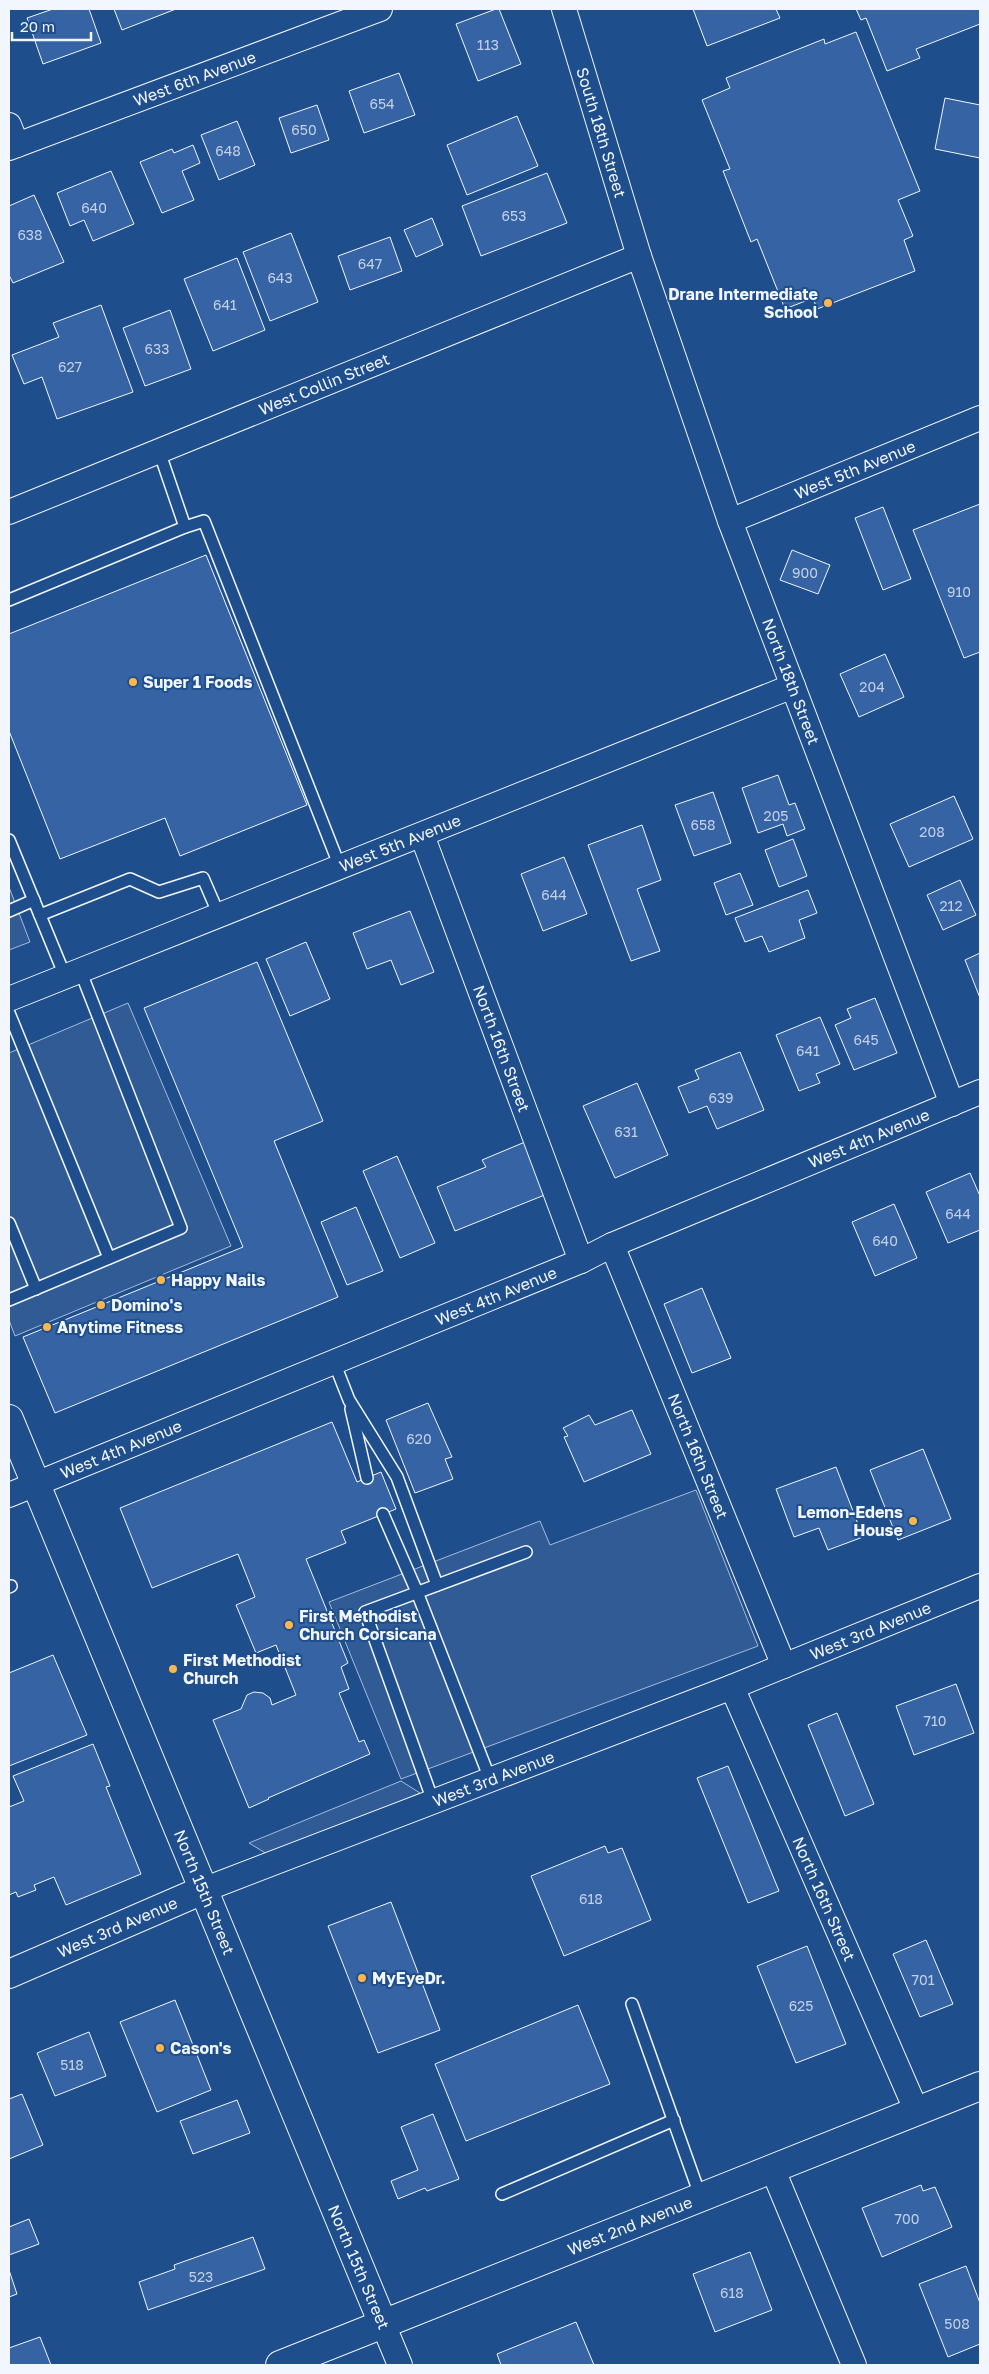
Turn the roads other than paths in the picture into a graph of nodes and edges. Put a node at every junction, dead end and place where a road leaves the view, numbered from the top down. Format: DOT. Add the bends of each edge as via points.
graph roads {
  1 [pos="380,9"];
  2 [pos="564,9"];
  3 [pos="11,139"];
  4 [pos="639,256"];
  5 [pos="980,418"];
  6 [pos="158,451"];
  7 [pos="9,512"];
  8 [pos="730,520"];
  9 [pos="185,528"];
  10 [pos="9,600"];
  11 [pos="793,686"];
  12 [pos="422,836"];
  13 [pos="9,840"];
  14 [pos="340,868"];
  15 [pos="34,900"];
  16 [pos="9,911"];
  17 [pos="40,915"];
  18 [pos="219,916"];
  19 [pos="72,973"];
  20 [pos="9,999"];
  21 [pos="9,1013"];
  22 [pos="980,1092"];
  23 [pos="952,1104"];
  24 [pos="9,1223"];
  25 [pos="612,1246"];
  26 [pos="109,1258"];
  27 [pos="580,1261"];
  28 [pos="36,1289"];
  29 [pos="9,1300"];
  30 [pos="334,1362"];
  31 [pos="349,1400"];
  32 [pos="9,1420"];
  33 [pos="368,1478"];
  34 [pos="35,1484"];
  35 [pos="9,1495"];
  36 [pos="383,1514"];
  37 [pos="526,1552"];
  38 [pos="437,1585"];
  39 [pos="980,1586"];
  40 [pos="417,1592"];
  41 [pos="784,1666"];
  42 [pos="732,1686"];
  43 [pos="490,1779"];
  44 [pos="434,1802"];
  45 [pos="203,1890"];
  46 [pos="9,1974"];
  47 [pos="632,2004"];
  48 [pos="980,2086"];
  49 [pos="917,2112"];
  50 [pos="674,2120"];
  51 [pos="773,2170"];
  52 [pos="502,2194"];
  53 [pos="701,2198"];
  54 [pos="383,2324"];
  55 [pos="280,2365"];
  56 [pos="400,2365"];
  57 [pos="854,2365"];
  1 -- 3 [label="street, West 6th Avenue"];
  2 -- 4 [label="street, South 18th Street"];
  4 -- 6 [label="street, West Collin Street"];
  4 -- 8 [label="street, North 18th Street"];
  5 -- 8 [label="street, West 5th Avenue"];
  6 -- 7 [label="street, West Collin Street"];
  6 -- 9 [label="lane"];
  8 -- 11 [label="street, North 18th Street"];
  9 -- 10 [label="lane"];
  9 -- 14 [label="lane" via="204,521"];
  11 -- 12 [label="street, West 5th Avenue"];
  11 -- 23 [label="street, North 18th Street"];
  12 -- 14 [label="street, West 5th Avenue"];
  12 -- 27 [label="street, North 16th Street"];
  13 -- 15 [label="lane"];
  14 -- 18 [label="street, West 5th Avenue"];
  15 -- 16 [label="lane"];
  15 -- 17 [label="lane"];
  17 -- 18 [label="lane" via="130,879 159,892 202,878"];
  17 -- 19 [label="lane"];
  18 -- 19 [label="street, West 5th Avenue"];
  19 -- 20 [label="street, West 5th Avenue"];
  19 -- 26 [label="lane" via="181,1228"];
  21 -- 26 [label="lane"];
  22 -- 23 [label="street, West 4th Avenue"];
  23 -- 25 [label="street, West 4th Avenue"];
  24 -- 28 [label="lane"];
  25 -- 27 [label="street, West 4th Avenue"];
  25 -- 41 [label="street, North 16th Street"];
  26 -- 28 [label="lane"];
  27 -- 30 [label="street, West 4th Avenue"];
  28 -- 29 [label="lane"];
  30 -- 31 [label="lane"];
  30 -- 34 [label="street, West 4th Avenue"];
  31 -- 33 [label="lane"];
  31 -- 38 [label="lane" via="397,1477"];
  32 -- 34 [label="main road, North 15th Street"];
  34 -- 35 [label="street, West 4th Avenue"];
  34 -- 45 [label="main road, North 15th Street"];
  36 -- 40 [label="lane"];
  37 -- 38 [label="lane"];
  38 -- 40 [label="lane"];
  39 -- 41 [label="street, West 3rd Avenue"];
  40 -- 43 [label="lane"];
  40 -- 44 [label="lane" via="366,1612"];
  41 -- 42 [label="street, West 3rd Avenue"];
  42 -- 43 [label="street, West 3rd Avenue"];
  42 -- 49 [label="street, North 16th Street"];
  43 -- 44 [label="street, West 3rd Avenue"];
  44 -- 45 [label="street, West 3rd Avenue"];
  45 -- 46 [label="main road, West 3rd Avenue"];
  45 -- 54 [label="main road, North 15th Street"];
  47 -- 50 [label="lane"];
  48 -- 49 [label="main road, West 2nd Avenue"];
  49 -- 51 [label="main road, West 2nd Avenue"];
  50 -- 52 [label="lane"];
  50 -- 53 [label="lane"];
  51 -- 53 [label="main road, West 2nd Avenue"];
  51 -- 57 [label="street"];
  53 -- 54 [label="main road, West 2nd Avenue"];
  54 -- 55 [label="main road, West 2nd Avenue"];
  54 -- 56 [label="street, North 15th Street"];
}
